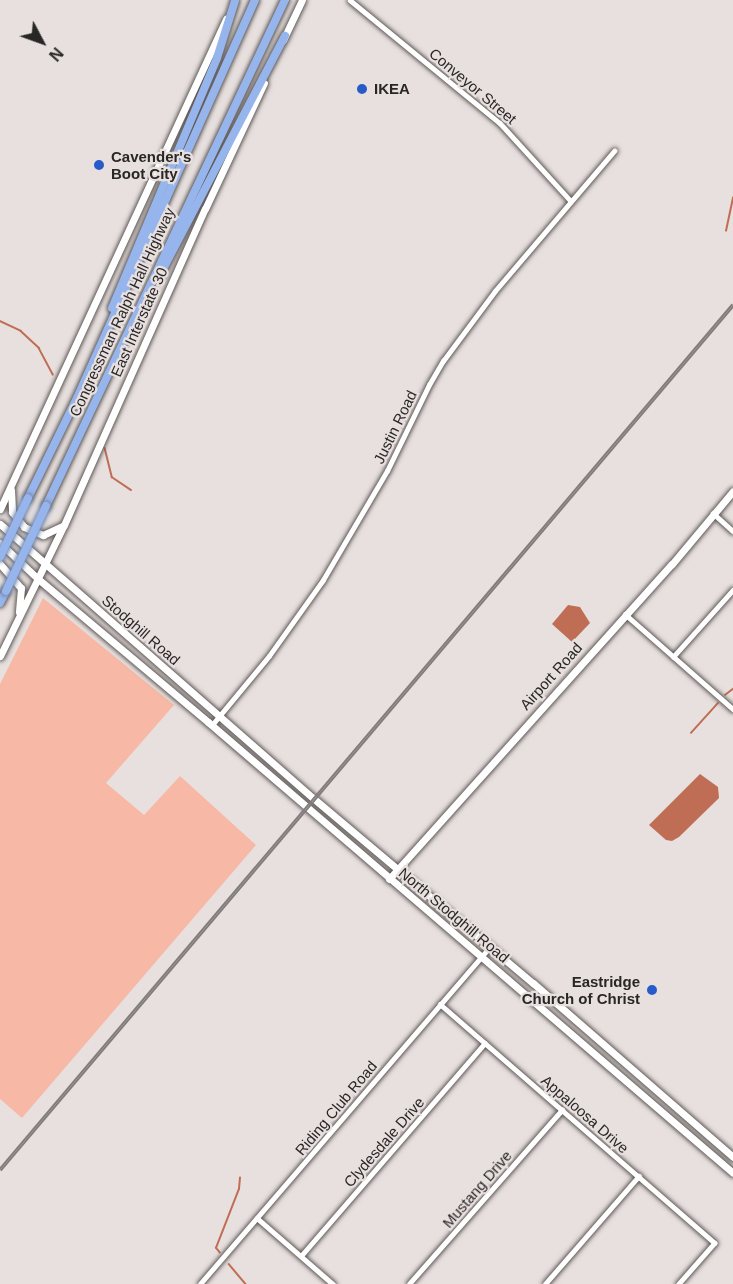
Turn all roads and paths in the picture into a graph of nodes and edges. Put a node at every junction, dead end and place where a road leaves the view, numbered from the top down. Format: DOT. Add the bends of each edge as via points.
graph roads {
  1 [pos="235,0"];
  2 [pos="255,0"];
  3 [pos="285,0"];
  4 [pos="302,0"];
  5 [pos="350,0"];
  6 [pos="285,36"];
  7 [pos="614,151"];
  8 [pos="571,201"];
  9 [pos="102,343"];
  10 [pos="104,382"];
  11 [pos="11,487"];
  12 [pos="733,491"];
  13 [pos="0,495"];
  14 [pos="0,509"];
  15 [pos="713,513"];
  16 [pos="0,524"];
  17 [pos="64,525"];
  18 [pos="733,531"];
  19 [pos="0,543"];
  20 [pos="0,557"];
  21 [pos="44,563"];
  22 [pos="0,564"];
  23 [pos="37,578"];
  24 [pos="733,590"];
  25 [pos="0,603"];
  26 [pos="625,614"];
  27 [pos="19,617"];
  28 [pos="0,656"];
  29 [pos="673,657"];
  30 [pos="733,710"];
  31 [pos="219,716"];
  32 [pos="212,725"];
  33 [pos="397,870"];
  34 [pos="389,879"];
  35 [pos="490,947"];
  36 [pos="482,957"];
  37 [pos="440,1005"];
  38 [pos="485,1043"];
  39 [pos="562,1110"];
  40 [pos="733,1157"];
  41 [pos="733,1173"];
  42 [pos="639,1176"];
  43 [pos="257,1218"];
  44 [pos="301,1256"];
  45 [pos="200,1284"];
  46 [pos="333,1284"];
  47 [pos="410,1284"];
  48 [pos="545,1284"];
  49 [pos="679,1284"];
  1 -- 9 [label="highway" via="217,58 133,254"];
  1 -- 11 [label="main road"];
  2 -- 9 [label="highway, Congressman Ralph Hall Highway"];
  3 -- 10 [label="highway, Congressman Ralph Hall Highway"];
  4 -- 6 [label="main road, East Interstate 30"];
  5 -- 8 [label="street, Conveyor Street" via="500,123"];
  6 -- 10 [label="highway"];
  6 -- 17 [label="main road, East Interstate 30"];
  7 -- 8 [label="street, Justin Road"];
  8 -- 31 [label="street, Justin Road" via="495,291 443,361 356,528 296,620"];
  9 -- 20 [label="highway, Congressman Ralph Hall Highway, bridge"];
  10 -- 25 [label="highway, Congressman Ralph Hall Highway, bridge"];
  11 -- 13 [label="main road"];
  11 -- 14 [label="main road"];
  11 -- 17 [label="main road" via="12,512 24,527 43,536"];
  12 -- 15 [label="main road, Airport Road"];
  15 -- 18 [label="street"];
  15 -- 26 [label="main road, Airport Road"];
  16 -- 21 [label="main road, Stodghill Road"];
  17 -- 21 [label="main road, East Interstate 30"];
  19 -- 23 [label="main road, Stodghill Road"];
  21 -- 23 [label="main road, East Interstate 30"];
  21 -- 31 [label="main road, Stodghill Road"];
  22 -- 27 [label="main road" via="21,588"];
  23 -- 27 [label="main road, East Interstate 30"];
  23 -- 32 [label="main road, Stodghill Road"];
  24 -- 29 [label="street"];
  26 -- 29 [label="street"];
  26 -- 33 [label="main road, Airport Road"];
  27 -- 28 [label="main road, East Interstate 30"];
  29 -- 30 [label="street"];
  31 -- 32 [label="street, Justin Road"];
  31 -- 33 [label="main road, North Stodghill Road"];
  32 -- 34 [label="main road, North Stodghill Road"];
  33 -- 34 [label="main road, Airport Road"];
  33 -- 35 [label="main road, North Stodghill Road"];
  34 -- 36 [label="main road, North Stodghill Road"];
  35 -- 36 [label="street, Riding Club Road"];
  35 -- 40 [label="main road, North Stodghill Road"];
  36 -- 37 [label="street, Riding Club Road"];
  36 -- 41 [label="main road, North Stodghill Road"];
  37 -- 38 [label="street, Appaloosa Drive"];
  37 -- 43 [label="street, Riding Club Road"];
  38 -- 39 [label="street, Appaloosa Drive"];
  38 -- 44 [label="street, Clydesdale Drive"];
  39 -- 42 [label="street, Appaloosa Drive"];
  39 -- 47 [label="street, Mustang Drive"];
  42 -- 48 [label="street"];
  42 -- 49 [label="street, Appaloosa Drive" via="715,1243"];
  43 -- 44 [label="street"];
  43 -- 45 [label="street, Riding Club Road"];
  44 -- 46 [label="street"];
}
